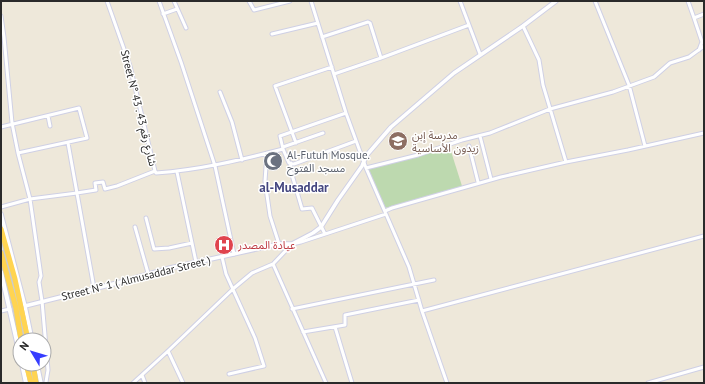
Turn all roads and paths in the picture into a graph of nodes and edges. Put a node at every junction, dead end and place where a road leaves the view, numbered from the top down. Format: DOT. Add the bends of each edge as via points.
graph roads {
  1 [pos="107,1"];
  2 [pos="159,1"];
  3 [pos="174,1"];
  4 [pos="249,1"];
  5 [pos="268,1"];
  6 [pos="290,1"];
  7 [pos="311,1"];
  8 [pos="460,1"];
  9 [pos="556,1"];
  10 [pos="595,1"];
  11 [pos="688,1"];
  12 [pos="270,6"];
  13 [pos="177,9"];
  14 [pos="164,14"];
  15 [pos="704,14"];
  16 [pos="1,16"];
  17 [pos="694,18"];
  18 [pos="318,23"];
  19 [pos="469,25"];
  20 [pos="523,26"];
  21 [pos="186,28"];
  22 [pos="272,34"];
  23 [pos="322,37"];
  24 [pos="704,46"];
  25 [pos="699,51"];
  26 [pos="480,54"];
  27 [pos="381,58"];
  28 [pos="332,67"];
  29 [pos="334,74"];
  30 [pos="629,85"];
  31 [pos="220,92"];
  32 [pos="550,109"];
  33 [pos="346,113"];
  34 [pos="48,116"];
  35 [pos="12,123"];
  36 [pos="50,126"];
  37 [pos="1,127"];
  38 [pos="293,132"];
  39 [pos="324,133"];
  40 [pos="704,133"];
  41 [pos="480,136"];
  42 [pos="356,142"];
  43 [pos="68,143"];
  44 [pos="296,143"];
  45 [pos="469,146"];
  46 [pos="645,146"];
  47 [pos="283,148"];
  48 [pos="267,153"];
  49 [pos="18,154"];
  50 [pos="242,160"];
  51 [pos="364,162"];
  52 [pos="566,162"];
  53 [pos="291,163"];
  54 [pos="215,166"];
  55 [pos="366,168"];
  56 [pos="155,172"];
  57 [pos="177,172"];
  58 [pos="491,179"];
  59 [pos="478,182"];
  60 [pos="77,193"];
  61 [pos="30,199"];
  62 [pos="1,207"];
  63 [pos="385,212"];
  64 [pos="1,214"];
  65 [pos="146,218"];
  66 [pos="135,227"];
  67 [pos="321,227"];
  68 [pos="1,229"];
  69 [pos="325,234"];
  70 [pos="704,236"];
  71 [pos="192,243"];
  72 [pos="279,244"];
  73 [pos="292,244"];
  74 [pos="1,253"];
  75 [pos="234,254"];
  76 [pos="222,257"];
  77 [pos="196,262"];
  78 [pos="273,264"];
  79 [pos="1,272"];
  80 [pos="148,273"];
  81 [pos="16,278"];
  82 [pos="434,280"];
  83 [pos="414,283"];
  84 [pos="94,288"];
  85 [pos="234,288"];
  86 [pos="419,300"];
  87 [pos="42,301"];
  88 [pos="25,306"];
  89 [pos="10,309"];
  90 [pos="292,309"];
  91 [pos="1,311"];
  92 [pos="422,311"];
  93 [pos="334,327"];
  94 [pos="15,332"];
  95 [pos="20,332"];
  96 [pos="26,332"];
  97 [pos="30,332"];
  98 [pos="303,332"];
  99 [pos="168,352"];
  100 [pos="704,367"];
  101 [pos="24,372"];
  102 [pos="39,372"];
  103 [pos="28,374"];
  104 [pos="35,374"];
  105 [pos="229,374"];
  106 [pos="142,375"];
  107 [pos="46,382"];
  108 [pos="26,383"];
  109 [pos="31,383"];
  110 [pos="36,383"];
  111 [pos="41,383"];
  112 [pos="133,383"];
  113 [pos="145,383"];
  114 [pos="183,383"];
  115 [pos="326,383"];
  116 [pos="352,383"];
  117 [pos="447,383"];
  118 [pos="648,383"];
  1 -- 56 [label="street, Street N° 43 . شارع رقم 43" via="130,66"];
  2 -- 14 [label="street"];
  3 -- 13 [label="street"];
  4 -- 12 [label="street" via="254,10"];
  5 -- 12 [label="street"];
  6 -- 12 [label="street"];
  7 -- 18 [label="street"];
  8 -- 19 [label="street"];
  9 -- 20 [label="street"];
  10 -- 30 [label="street"];
  11 -- 17 [label="street"];
  13 -- 14 [label="street"];
  13 -- 21 [label="street"];
  14 -- 54 [label="street"];
  15 -- 17 [label="street"];
  16 -- 35 [label="street"];
  17 -- 25 [label="street" via="702,42"];
  18 -- 22 [label="street"];
  18 -- 23 [label="street"];
  19 -- 26 [label="street"];
  19 -- 27 [label="street"];
  20 -- 26 [label="street"];
  20 -- 32 [label="street" via="539,60"];
  23 -- 27 [label="street" via="368,22"];
  23 -- 28 [label="street"];
  24 -- 25 [label="street"];
  25 -- 30 [label="street" via="670,63 654,78"];
  26 -- 51 [label="street" via="392,127 372,148"];
  27 -- 29 [label="street"];
  28 -- 29 [label="street"];
  28 -- 38 [label="street" via="275,86"];
  29 -- 33 [label="street"];
  30 -- 32 [label="street" via="613,92"];
  30 -- 46 [label="street"];
  31 -- 50 [label="street" via="232,122"];
  32 -- 41 [label="street"];
  32 -- 52 [label="street"];
  33 -- 38 [label="street"];
  33 -- 42 [label="street"];
  34 -- 35 [label="street"];
  34 -- 36 [label="street"];
  34 -- 43 [label="street" via="79,108 87,138"];
  35 -- 37 [label="street"];
  35 -- 49 [label="street"];
  38 -- 44 [label="street"];
  38 -- 47 [label="street" via="280,136"];
  39 -- 44 [label="street, Street N° 43 . شارع رقم 43"];
  40 -- 46 [label="street, Street N° 1 ( Almusaddar Street )"];
  41 -- 55 [label="street"];
  41 -- 58 [label="street"];
  42 -- 51 [label="street"];
  42 -- 53 [label="street"];
  43 -- 49 [label="street"];
  43 -- 60 [label="street"];
  44 -- 47 [label="street, Street N° 43 . شارع رقم 43"];
  45 -- 59 [label="street"];
  46 -- 52 [label="street, Street N° 1 ( Almusaddar Street )"];
  47 -- 48 [label="street, Street N° 43 . شارع رقم 43"];
  47 -- 53 [label="street"];
  48 -- 50 [label="street, Street N° 43 . شارع رقم 43"];
  48 -- 72 [label="street" via="266,181 270,216"];
  49 -- 61 [label="street"];
  50 -- 54 [label="street, Street N° 43 . شارع رقم 43"];
  51 -- 55 [label="street"];
  51 -- 67 [label="street"];
  52 -- 58 [label="street, Street N° 1 ( Almusaddar Street )"];
  53 -- 67 [label="street" via="290,168 302,209 312,208"];
  54 -- 57 [label="street, Street N° 43 . شارع رقم 43"];
  54 -- 75 [label="street"];
  55 -- 63 [label="street"];
  56 -- 57 [label="street, Street N° 43 . شارع رقم 43"];
  56 -- 60 [label="street" via="105,189 103,182 95,183 96,190"];
  57 -- 71 [label="street"];
  58 -- 59 [label="street, Street N° 1 ( Almusaddar Street )"];
  59 -- 63 [label="street, Street N° 1 ( Almusaddar Street )"];
  60 -- 61 [label="street"];
  60 -- 84 [label="street"];
  61 -- 62 [label="street"];
  61 -- 87 [label="street"];
  63 -- 69 [label="street, Street N° 1 ( Almusaddar Street )"];
  63 -- 83 [label="street"];
  64 -- 81 [label="street"];
  65 -- 71 [label="street" via="154,249"];
  66 -- 80 [label="street"];
  67 -- 69 [label="street"];
  67 -- 73 [label="street"];
  68 -- 81 [label="highway"];
  69 -- 73 [label="street, Street N° 1 ( Almusaddar Street )"];
  70 -- 92 [label="street"];
  71 -- 77 [label="street"];
  72 -- 73 [label="street, Street N° 1 ( Almusaddar Street )"];
  72 -- 75 [label="street, Street N° 1 ( Almusaddar Street )"];
  73 -- 78 [label="street"];
  74 -- 95 [label="highway"];
  75 -- 76 [label="street, Street N° 1 ( Almusaddar Street )"];
  76 -- 77 [label="street, Street N° 1 ( Almusaddar Street )"];
  76 -- 85 [label="street" via="226,274"];
  77 -- 80 [label="street, Street N° 1 ( Almusaddar Street )"];
  78 -- 85 [label="street" via="252,273"];
  78 -- 90 [label="street"];
  79 -- 89 [label="main road"];
  80 -- 84 [label="street, Street N° 1 ( Almusaddar Street )"];
  81 -- 88 [label="street"];
  81 -- 96 [label="highway"];
  82 -- 83 [label="street"];
  83 -- 86 [label="street"];
  83 -- 90 [label="street"];
  84 -- 87 [label="street, Street N° 1 ( Almusaddar Street )"];
  85 -- 99 [label="street"];
  85 -- 105 [label="street" via="264,366"];
  86 -- 92 [label="street"];
  86 -- 93 [label="street" via="345,315 345,325"];
  87 -- 88 [label="street, Street N° 1 ( Almusaddar Street )"];
  87 -- 107 [label="street" via="48,370"];
  88 -- 97 [label="street"];
  89 -- 91 [label="street"];
  89 -- 94 [label="main road"];
  90 -- 98 [label="street"];
  92 -- 117 [label="street"];
  93 -- 98 [label="street"];
  93 -- 116 [label="street"];
  98 -- 115 [label="street"];
  99 -- 106 [label="street"];
  99 -- 114 [label="street"];
  100 -- 118 [label="street"];
  101 -- 108 [label="main road"];
  102 -- 111 [label="street"];
  103 -- 104 [label="highway"];
  103 -- 109 [label="highway"];
  104 -- 110 [label="highway"];
  106 -- 112 [label="street"];
  106 -- 113 [label="street"];
}
